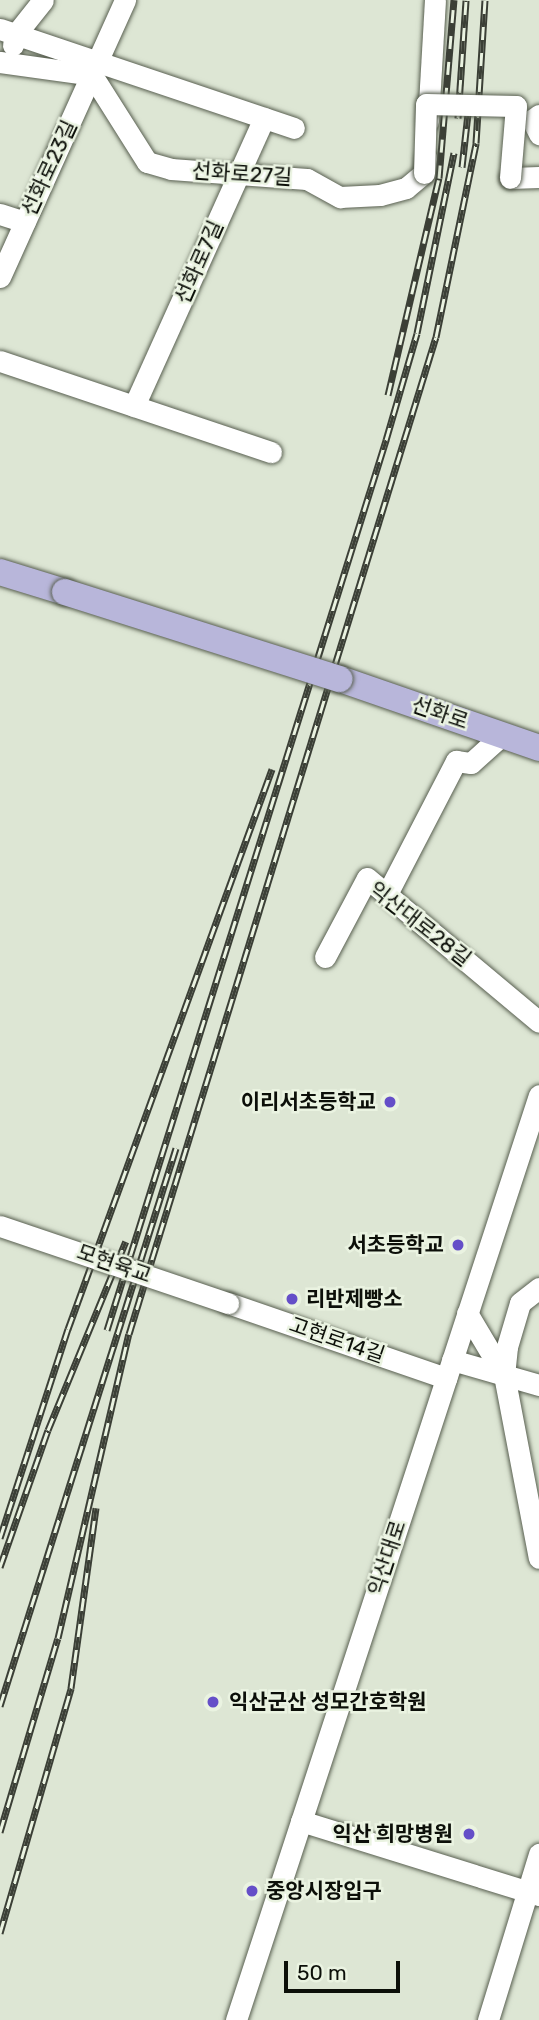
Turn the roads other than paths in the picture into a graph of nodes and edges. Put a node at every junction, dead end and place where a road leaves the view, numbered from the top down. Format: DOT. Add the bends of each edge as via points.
graph roads {
  1 [pos="43,0"];
  2 [pos="124,0"];
  3 [pos="435,0"];
  4 [pos="8,31"];
  5 [pos="3,67"];
  6 [pos="95,67"];
  7 [pos="539,115"];
  8 [pos="264,118"];
  9 [pos="294,128"];
  10 [pos="539,134"];
  11 [pos="424,173"];
  12 [pos="238,174"];
  13 [pos="539,177"];
  14 [pos="0,214"];
  15 [pos="25,222"];
  16 [pos="0,277"];
  17 [pos="0,361"];
  18 [pos="134,406"];
  19 [pos="271,452"];
  20 [pos="0,572"];
  21 [pos="502,735"];
  22 [pos="537,747"];
  23 [pos="387,894"];
  24 [pos="325,957"];
  25 [pos="539,1022"];
  26 [pos="539,1095"];
  27 [pos="0,1226"];
  28 [pos="539,1288"];
  29 [pos="228,1303"];
  30 [pos="467,1313"];
  31 [pos="449,1369"];
  32 [pos="504,1375"];
  33 [pos="539,1385"];
  34 [pos="539,1558"];
  35 [pos="300,1821"];
  36 [pos="539,1854"];
  37 [pos="534,1893"];
  38 [pos="236,2020"];
  39 [pos="488,2020"];
  1 -- 4 [label="street"];
  2 -- 6 [label="street, 선화로23길"];
  3 -- 11 [label="street"];
  4 -- 5 [label="street"];
  4 -- 6 [label="street"];
  5 -- 6 [label="street"];
  6 -- 8 [label="street"];
  6 -- 12 [label="street, 선화로27길" via="147,162"];
  6 -- 15 [label="street, 선화로23길"];
  7 -- 10 [label="street" via="532,120"];
  8 -- 9 [label="street"];
  8 -- 12 [label="street, 선화로7길"];
  11 -- 12 [label="street, 선화로27길" via="406,188 340,197 307,179"];
  11 -- 13 [label="street, bridge" via="426,104 516,106 510,178"];
  12 -- 18 [label="street, 선화로7길"];
  14 -- 15 [label="street"];
  15 -- 16 [label="street, 선화로23길"];
  17 -- 18 [label="street"];
  18 -- 19 [label="street"];
  20 -- 21 [label="main road, 선화로, bridge"];
  21 -- 22 [label="main road, 선화로"];
  21 -- 23 [label="street" via="471,763 456,761"];
  23 -- 24 [label="street, 익산대로28길" via="367,878"];
  23 -- 25 [label="street, 익산대로28길"];
  26 -- 30 [label="street, 익산대로"];
  27 -- 29 [label="street, 모현육교, bridge"];
  28 -- 32 [label="street" via="520,1303 506,1347"];
  29 -- 31 [label="street, 고현로14길"];
  30 -- 31 [label="street, 익산대로"];
  30 -- 32 [label="street"];
  31 -- 32 [label="street, 고현로14길"];
  31 -- 35 [label="street, 익산대로"];
  32 -- 33 [label="street, 고현로14길"];
  32 -- 34 [label="street"];
  35 -- 37 [label="street"];
  35 -- 38 [label="street, 익산대로"];
  36 -- 37 [label="street"];
  37 -- 39 [label="street"];
}
